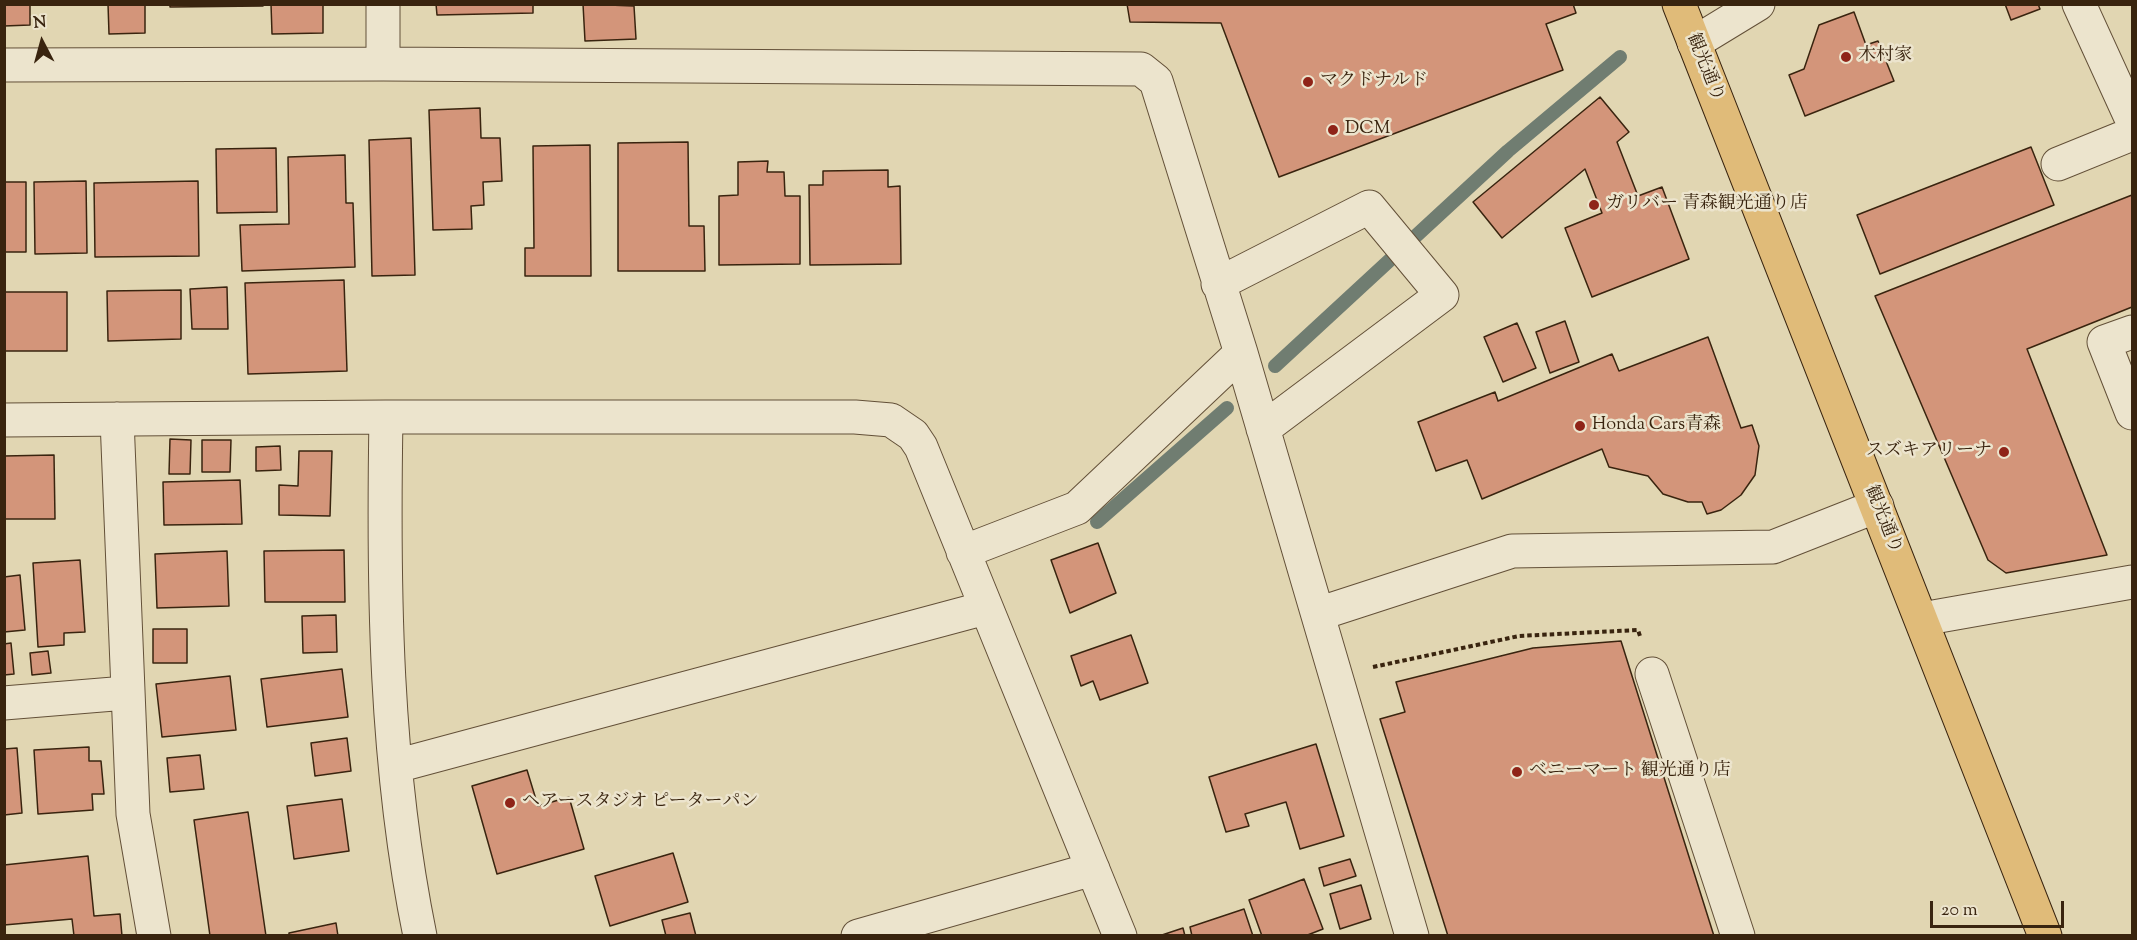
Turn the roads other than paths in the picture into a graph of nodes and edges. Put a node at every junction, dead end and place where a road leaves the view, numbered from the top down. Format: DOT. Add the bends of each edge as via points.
graph roads {
  1 [pos="383,4"];
  2 [pos="1679,4"];
  3 [pos="1758,4"];
  4 [pos="2079,4"];
  5 [pos="1694,43"];
  6 [pos="383,64"];
  7 [pos="4,65"];
  8 [pos="2133,120"];
  9 [pos="2133,134"];
  10 [pos="2058,164"];
  11 [pos="1218,284"];
  12 [pos="2133,332"];
  13 [pos="1240,353"];
  14 [pos="2133,413"];
  15 [pos="386,417"];
  16 [pos="4,420"];
  17 [pos="117,420"];
  18 [pos="1263,429"];
  19 [pos="1877,506"];
  20 [pos="963,552"];
  21 [pos="2133,582"];
  22 [pos="985,608"];
  23 [pos="1318,614"];
  24 [pos="1922,619"];
  25 [pos="1652,674"];
  26 [pos="126,693"];
  27 [pos="4,703"];
  28 [pos="396,766"];
  29 [pos="1093,869"];
  30 [pos="154,936"];
  31 [pos="420,936"];
  32 [pos="858,936"];
  33 [pos="1120,936"];
  34 [pos="1412,936"];
  35 [pos="1738,936"];
  36 [pos="2045,936"];
  1 -- 6 [label="street"];
  2 -- 5 [label="highway, 観光通り"];
  3 -- 5 [label="street"];
  4 -- 8 [label="street"];
  5 -- 19 [label="highway, 観光通り"];
  6 -- 7 [label="street"];
  6 -- 11 [label="street" via="1142,69 1156,81"];
  9 -- 10 [label="street"];
  11 -- 13 [label="street"];
  11 -- 18 [label="street" via="1369,207 1442,295"];
  12 -- 14 [label="street" via="2104,342"];
  13 -- 18 [label="street"];
  13 -- 20 [label="street" via="1077,507"];
  15 -- 17 [label="street"];
  15 -- 20 [label="street" via="891,420 913,435 921,447"];
  15 -- 28 [label="street" via="383,551"];
  16 -- 17 [label="street"];
  17 -- 26 [label="street"];
  18 -- 23 [label="street"];
  19 -- 23 [label="street" via="1773,547 1512,551"];
  19 -- 24 [label="highway, 観光通り"];
  20 -- 22 [label="street"];
  21 -- 24 [label="street"];
  22 -- 28 [label="street"];
  22 -- 29 [label="street"];
  23 -- 34 [label="street"];
  24 -- 36 [label="highway, 観光通り"];
  25 -- 35 [label="street"];
  26 -- 27 [label="street"];
  26 -- 30 [label="street" via="133,814"];
  28 -- 31 [label="street"];
  29 -- 32 [label="street"];
  29 -- 33 [label="street"];
}
